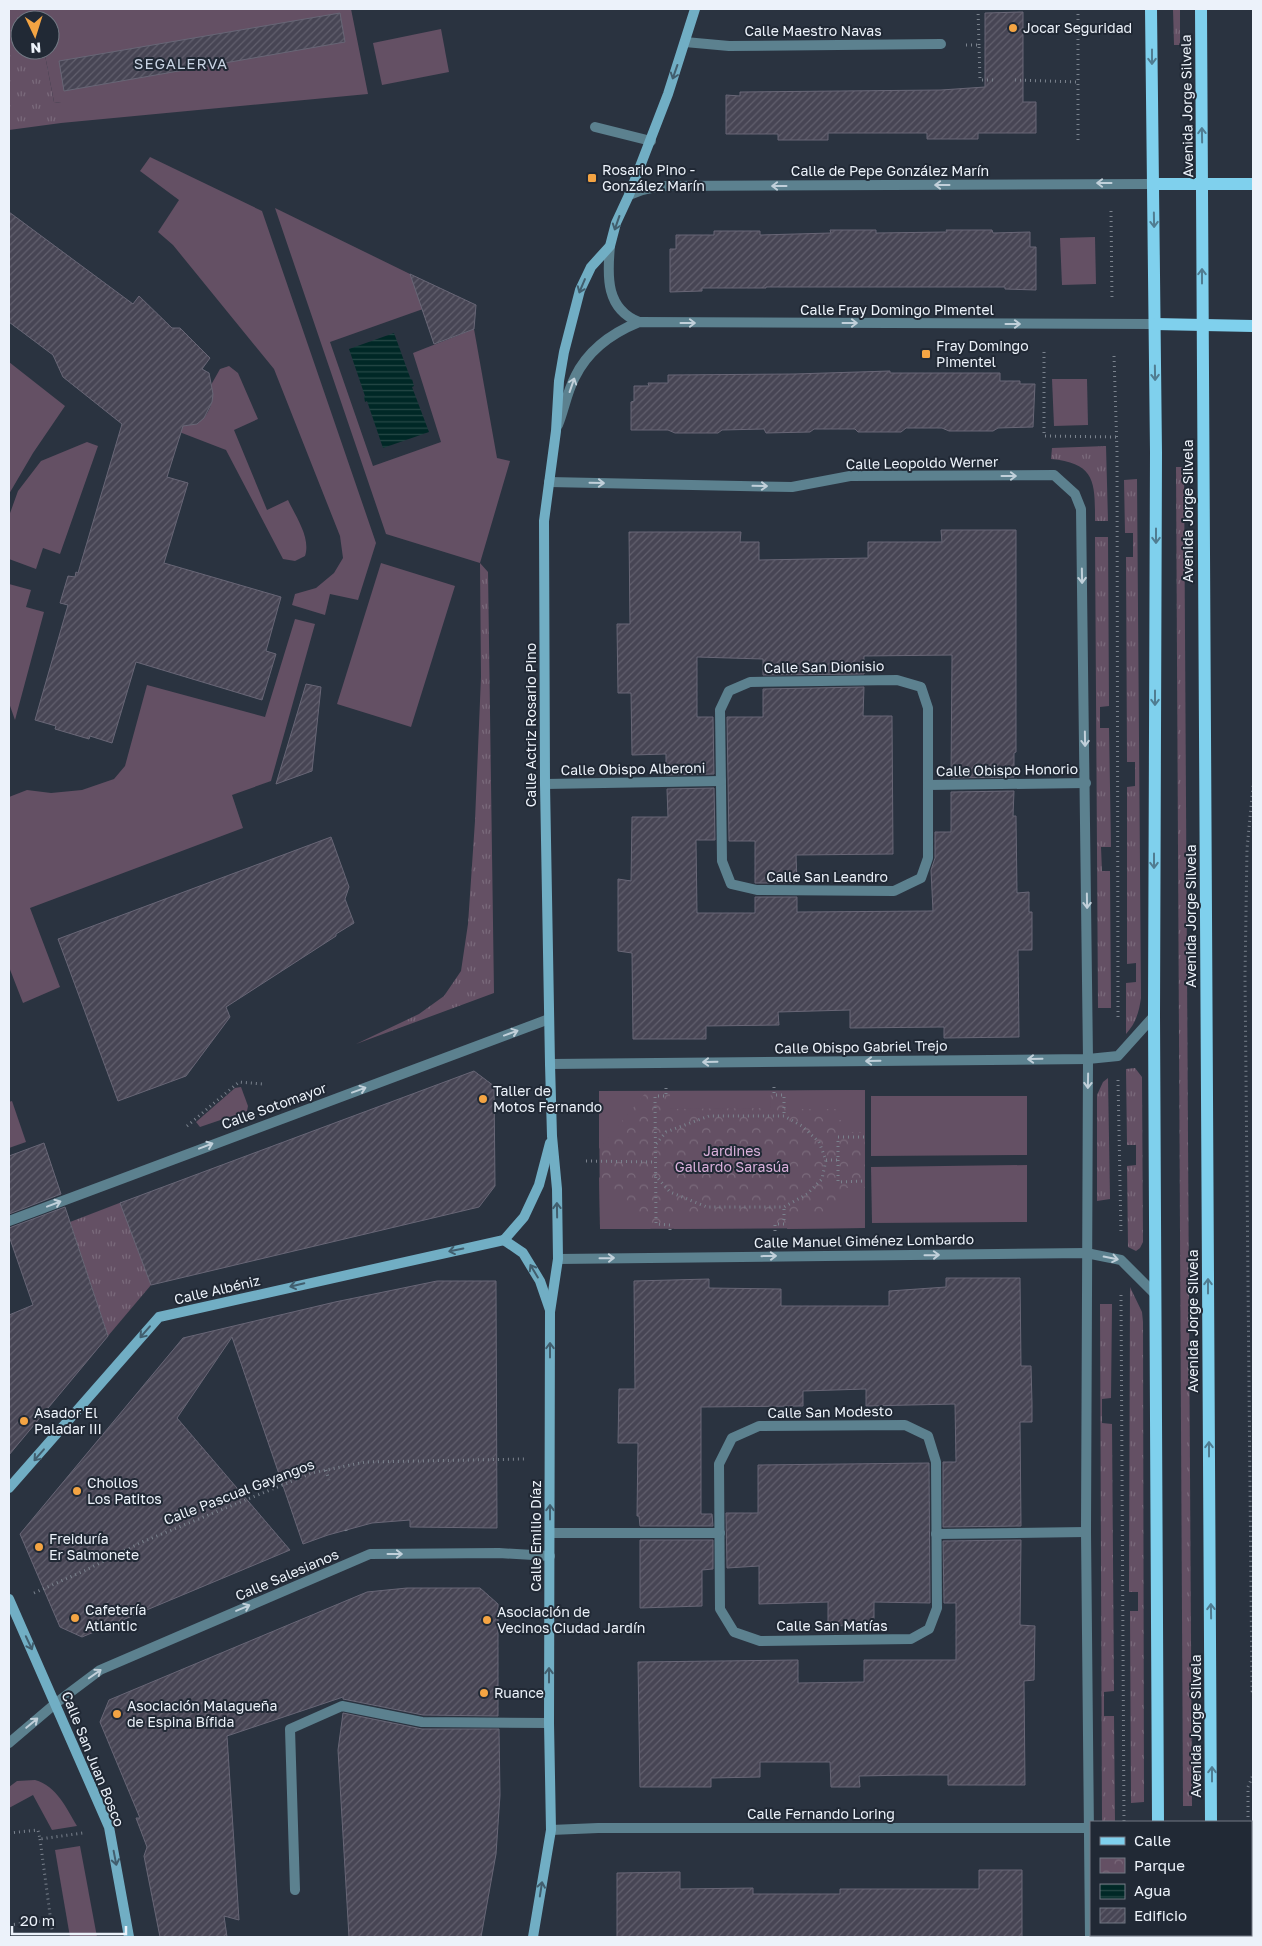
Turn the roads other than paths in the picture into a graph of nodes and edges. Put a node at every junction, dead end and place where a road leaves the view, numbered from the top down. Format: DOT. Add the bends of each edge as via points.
graph roads {
  1 [pos="695,9"];
  2 [pos="1152,9"];
  3 [pos="1200,9"];
  4 [pos="686,42"];
  5 [pos="940,44"];
  6 [pos="595,127"];
  7 [pos="651,141"];
  8 [pos="1203,183"];
  9 [pos="1153,184"];
  10 [pos="1253,184"];
  11 [pos="629,196"];
  12 [pos="610,246"];
  13 [pos="639,322"];
  14 [pos="1155,324"];
  15 [pos="1202,325"];
  16 [pos="1253,326"];
  17 [pos="556,431"];
  18 [pos="549,482"];
  19 [pos="921,687"];
  20 [pos="729,691"];
  21 [pos="721,781"];
  22 [pos="1086,783"];
  23 [pos="545,784"];
  24 [pos="928,784"];
  25 [pos="921,878"];
  26 [pos="731,884"];
  27 [pos="1154,1016"];
  28 [pos="549,1019"];
  29 [pos="1088,1059"];
  30 [pos="550,1064"];
  31 [pos="552,1136"];
  32 [pos="9,1221"];
  33 [pos="504,1240"];
  34 [pos="1086,1253"];
  35 [pos="558,1259"];
  36 [pos="1155,1294"];
  37 [pos="550,1312"];
  38 [pos="9,1488"];
  39 [pos="1086,1532"];
  40 [pos="550,1533"];
  41 [pos="720,1534"];
  42 [pos="936,1534"];
  43 [pos="550,1556"];
  44 [pos="10,1601"];
  45 [pos="56,1703"];
  46 [pos="549,1722"];
  47 [pos="9,1742"];
  48 [pos="1158,1821"];
  49 [pos="1211,1821"];
  50 [pos="1090,1828"];
  51 [pos="551,1830"];
  52 [pos="295,1890"];
  53 [pos="129,1937"];
  54 [pos="533,1937"];
  55 [pos="1090,1937"];
  1 -- 4 [label="main road, Calle Actriz Rosario Pino"];
  2 -- 9 [label="main road, one-way"];
  8 -- 3 [label="main road, Avenida Jorge Silvela, one-way"];
  4 -- 5 [label="street, Calle Maestro Navas" via="729,46"];
  4 -- 7 [label="main road, Calle Actriz Rosario Pino, one-way"];
  6 -- 7 [label="street"];
  7 -- 11 [label="main road, Calle Actriz Rosario Pino"];
  8 -- 9 [label="main road"];
  8 -- 10 [label="main road"];
  15 -- 8 [label="main road, Avenida Jorge Silvela, one-way"];
  9 -- 11 [label="street, Calle de Pepe González Marín, one-way" via="660,186"];
  9 -- 14 [label="main road, one-way"];
  11 -- 12 [label="main road, Calle Actriz Rosario Pino, one-way" via="616,223"];
  12 -- 13 [label="street, Calle Actriz Rosario Pino" via="608,271 614,299 620,311"];
  12 -- 17 [label="main road, Calle Actriz Rosario Pino, one-way" via="591,267 580,290 561,371"];
  13 -- 14 [label="street, Calle Fray Domingo Pimentel, one-way"];
  17 -- 13 [label="street, Calle Actriz Rosario Pino, one-way" via="574,377 581,366 596,347 623,328"];
  14 -- 15 [label="main road"];
  14 -- 27 [label="main road, one-way"];
  15 -- 16 [label="main road"];
  49 -- 15 [label="main road, Avenida Jorge Silvela, one-way"];
  17 -- 18 [label="main road, Calle Actriz Rosario Pino"];
  18 -- 22 [label="street, Calle Leopoldo Werner, one-way" via="792,487 850,476 1054,476 1075,494 1081,509"];
  18 -- 23 [label="main road, Calle Actriz Rosario Pino" via="544,521"];
  19 -- 20 [label="street, Calle San Dionisio" via="897,680 750,682"];
  19 -- 24 [label="street, Calle Obispo Honorio" via="928,708"];
  20 -- 21 [label="street, Calle Obispo Alberoni" via="720,710"];
  21 -- 23 [label="street, Calle Obispo Alberoni"];
  21 -- 26 [label="street, Calle Obispo Alberoni" via="722,861"];
  22 -- 24 [label="street, Calle Obispo Honorio"];
  22 -- 29 [label="street, one-way"];
  23 -- 28 [label="main road, Calle Actriz Rosario Pino"];
  24 -- 25 [label="street, Calle Obispo Honorio" via="928,858"];
  25 -- 26 [label="street, Calle San Leandro" via="894,891 756,890"];
  27 -- 29 [label="street, Calle Obispo Gabriel Trejo" via="1118,1056"];
  27 -- 36 [label="main road"];
  28 -- 30 [label="main road, Calle Emilio Díaz"];
  32 -- 28 [label="street, Calle Sotomayor, one-way"];
  29 -- 30 [label="street, Calle Obispo Gabriel Trejo, one-way"];
  29 -- 34 [label="street, one-way"];
  30 -- 31 [label="main road, Calle Emilio Díaz"];
  31 -- 33 [label="main road, Calle Emilio Díaz" via="538,1185 524,1217"];
  35 -- 31 [label="main road, Calle Emilio Díaz, one-way"];
  37 -- 33 [label="main road, Calle Emilio Díaz, one-way" via="540,1281 523,1253"];
  33 -- 38 [label="main road, Calle Albéniz, one-way" via="159,1317"];
  35 -- 34 [label="street, Calle Manuel Giménez Lombardo, one-way"];
  34 -- 36 [label="street, Calle Manuel Giménez Lombardo, one-way" via="1121,1260"];
  34 -- 39 [label="street"];
  35 -- 37 [label="main road, Calle Emilio Díaz"];
  36 -- 48 [label="main road"];
  40 -- 37 [label="main road, Calle Emilio Díaz, one-way"];
  39 -- 42 [label="street"];
  39 -- 50 [label="street"];
  40 -- 41 [label="street"];
  40 -- 43 [label="main road, Calle Emilio Díaz"];
  41 -- 42 [label="street, Calle San Matías" via="720,1609 734,1632 760,1640 911,1640 929,1629 937,1608"];
  41 -- 42 [label="street, Calle San Modesto" via="720,1464 732,1438 759,1426 905,1425 928,1436 936,1462"];
  45 -- 43 [label="street, Calle Salesianos, one-way" via="100,1670 370,1554"];
  46 -- 43 [label="main road, Calle Emilio Díaz, one-way"];
  44 -- 45 [label="main road, Calle San Juan Bosco, one-way"];
  47 -- 45 [label="street, Calle Salesianos, one-way"];
  45 -- 53 [label="main road, Calle San Juan Bosco, one-way" via="109,1827"];
  46 -- 51 [label="main road, Calle Emilio Díaz"];
  46 -- 52 [label="street" via="422,1722 342,1706 290,1729"];
  50 -- 51 [label="street, Calle Fernando Loring"];
  50 -- 55 [label="street"];
  54 -- 51 [label="main road, Calle Emilio Díaz, one-way"];
}
